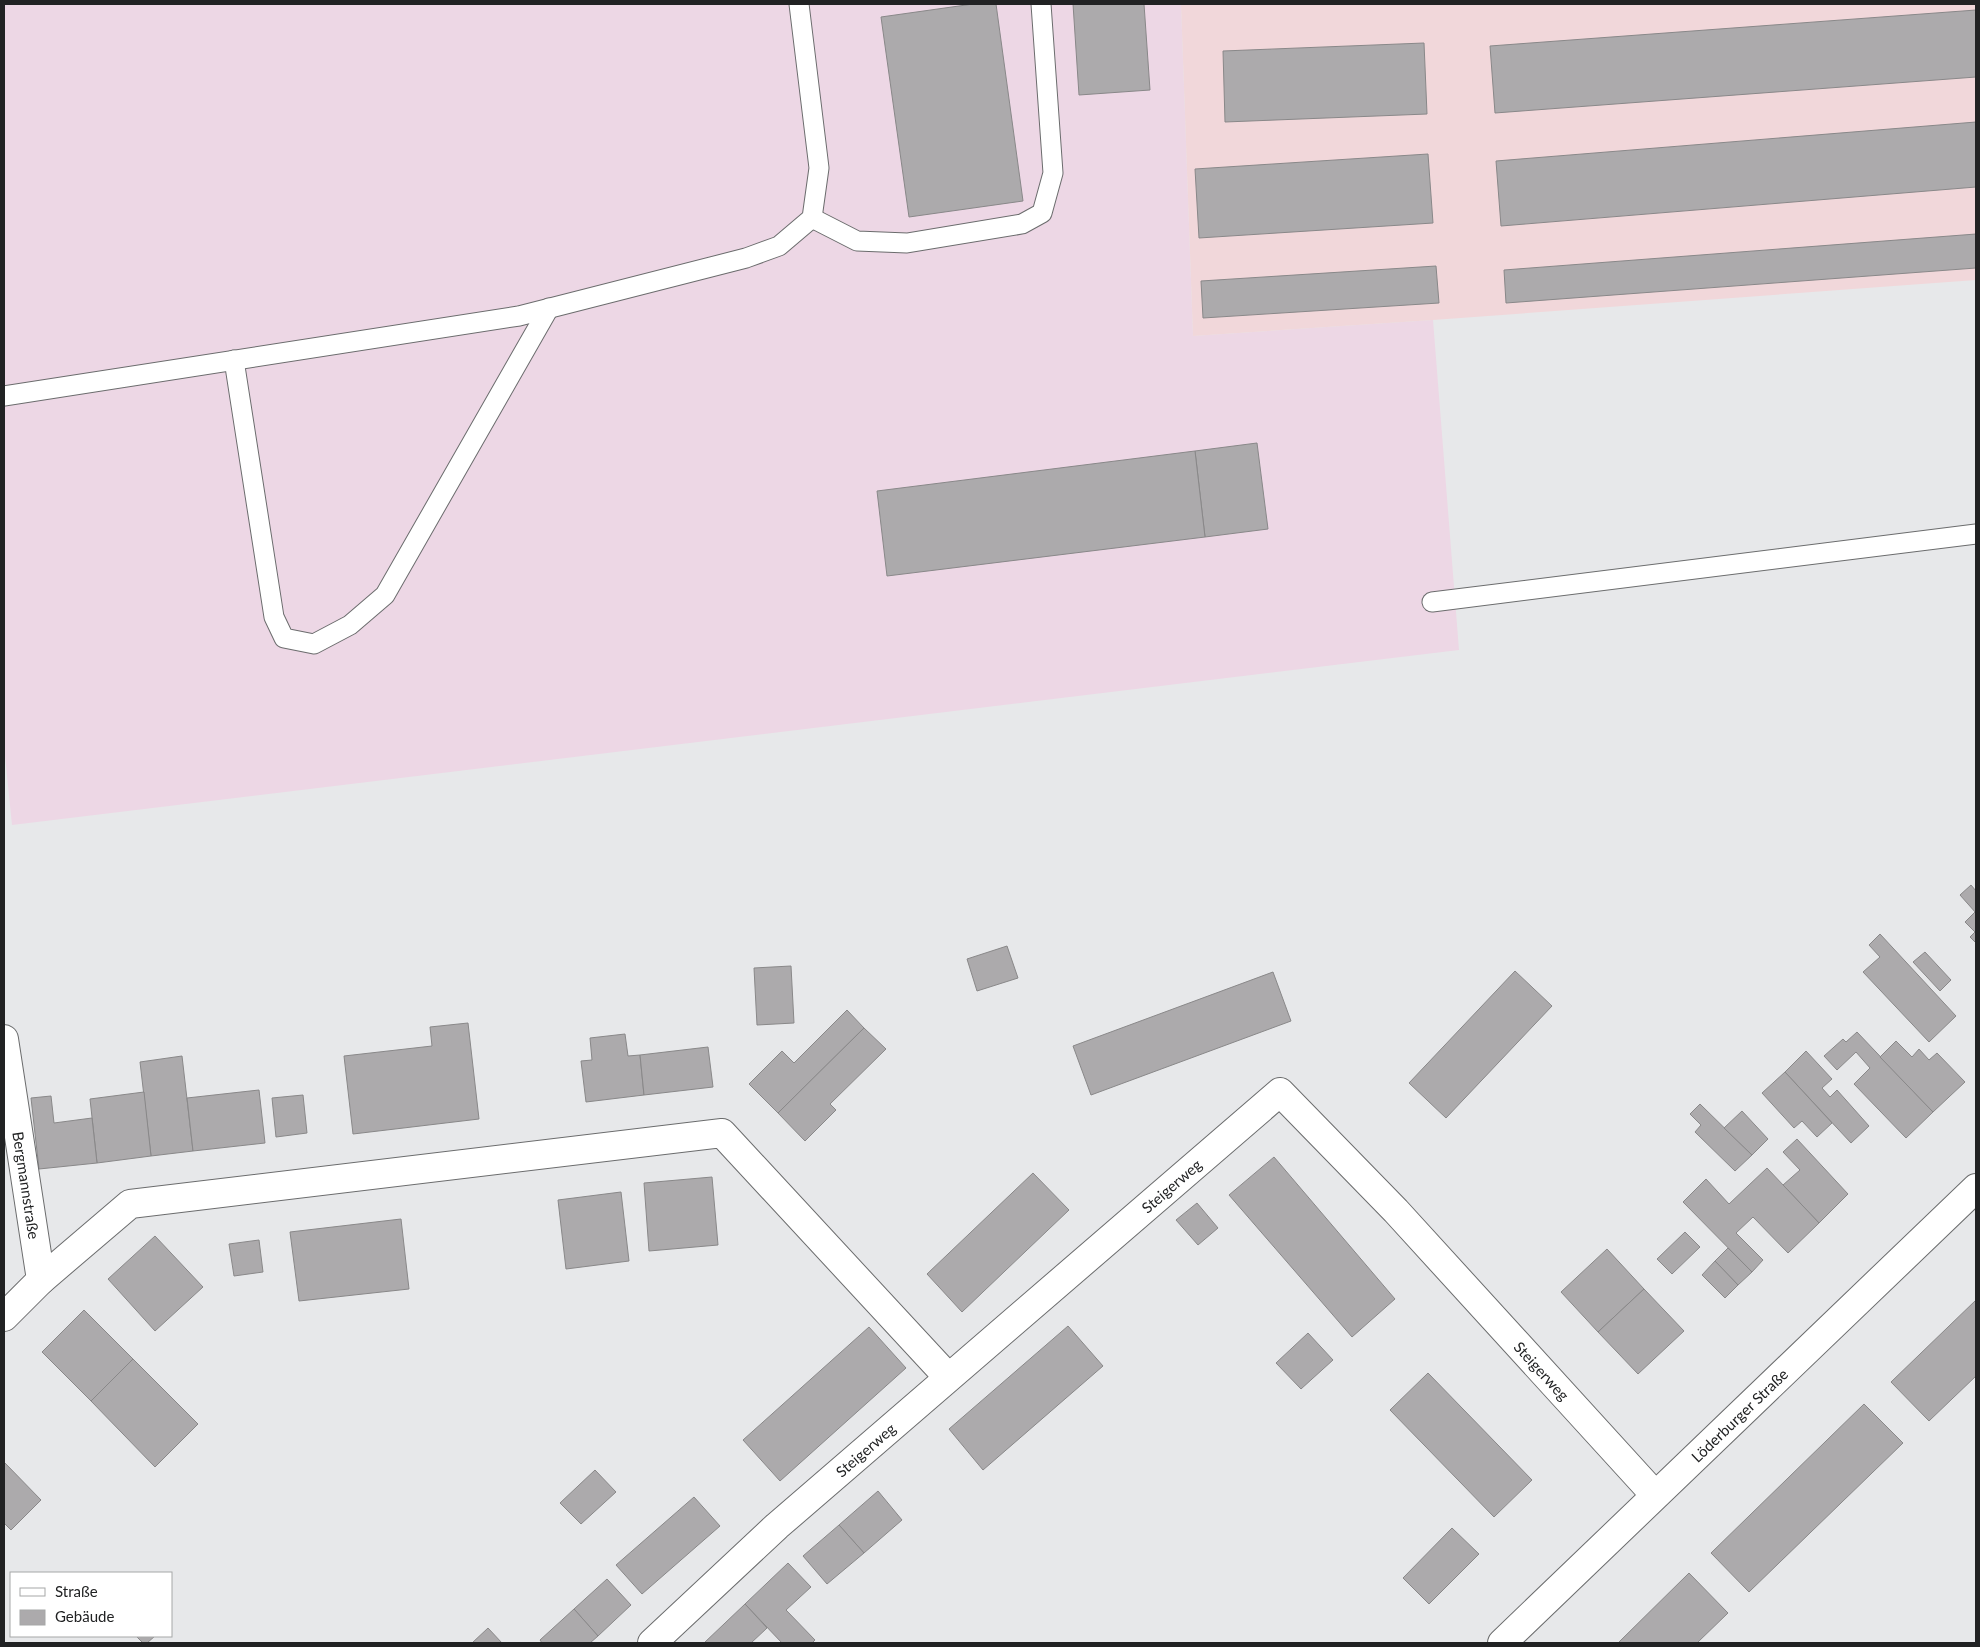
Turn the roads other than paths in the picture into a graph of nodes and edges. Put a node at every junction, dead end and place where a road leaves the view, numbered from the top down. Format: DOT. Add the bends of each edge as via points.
graph roads {
  1 [pos="799,4"];
  2 [pos="1041,4"];
  3 [pos="812,218"];
  4 [pos="549,308"];
  5 [pos="234,360"];
  6 [pos="4,396"];
  7 [pos="1976,534"];
  8 [pos="1432,602"];
  9 [pos="4,1038"];
  10 [pos="1976,1188"];
  11 [pos="40,1280"];
  12 [pos="4,1317"];
  13 [pos="948,1378"];
  14 [pos="1655,1495"];
  15 [pos="652,1643"];
  16 [pos="1502,1643"];
  1 -- 3 [label="lane" via="819,168"];
  2 -- 3 [label="lane" via="1053,173 1042,213 1022,224 907,244 857,241"];
  3 -- 4 [label="lane" via="779,246 746,258"];
  4 -- 5 [label="lane" via="519,316"];
  4 -- 5 [label="lane" via="385,595 350,625 314,644 284,638 274,618"];
  5 -- 6 [label="lane"];
  7 -- 8 [label="lane"];
  9 -- 11 [label="street, Bergmannstraße"];
  10 -- 14 [label="street, Löderburger Straße"];
  11 -- 12 [label="street"];
  11 -- 13 [label="street" via="130,1204 722,1133"];
  13 -- 14 [label="street, Steigerweg" via="1280,1092 1396,1211"];
  13 -- 15 [label="street, Steigerweg" via="777,1526"];
  14 -- 16 [label="street, Löderburger Straße"];
}
